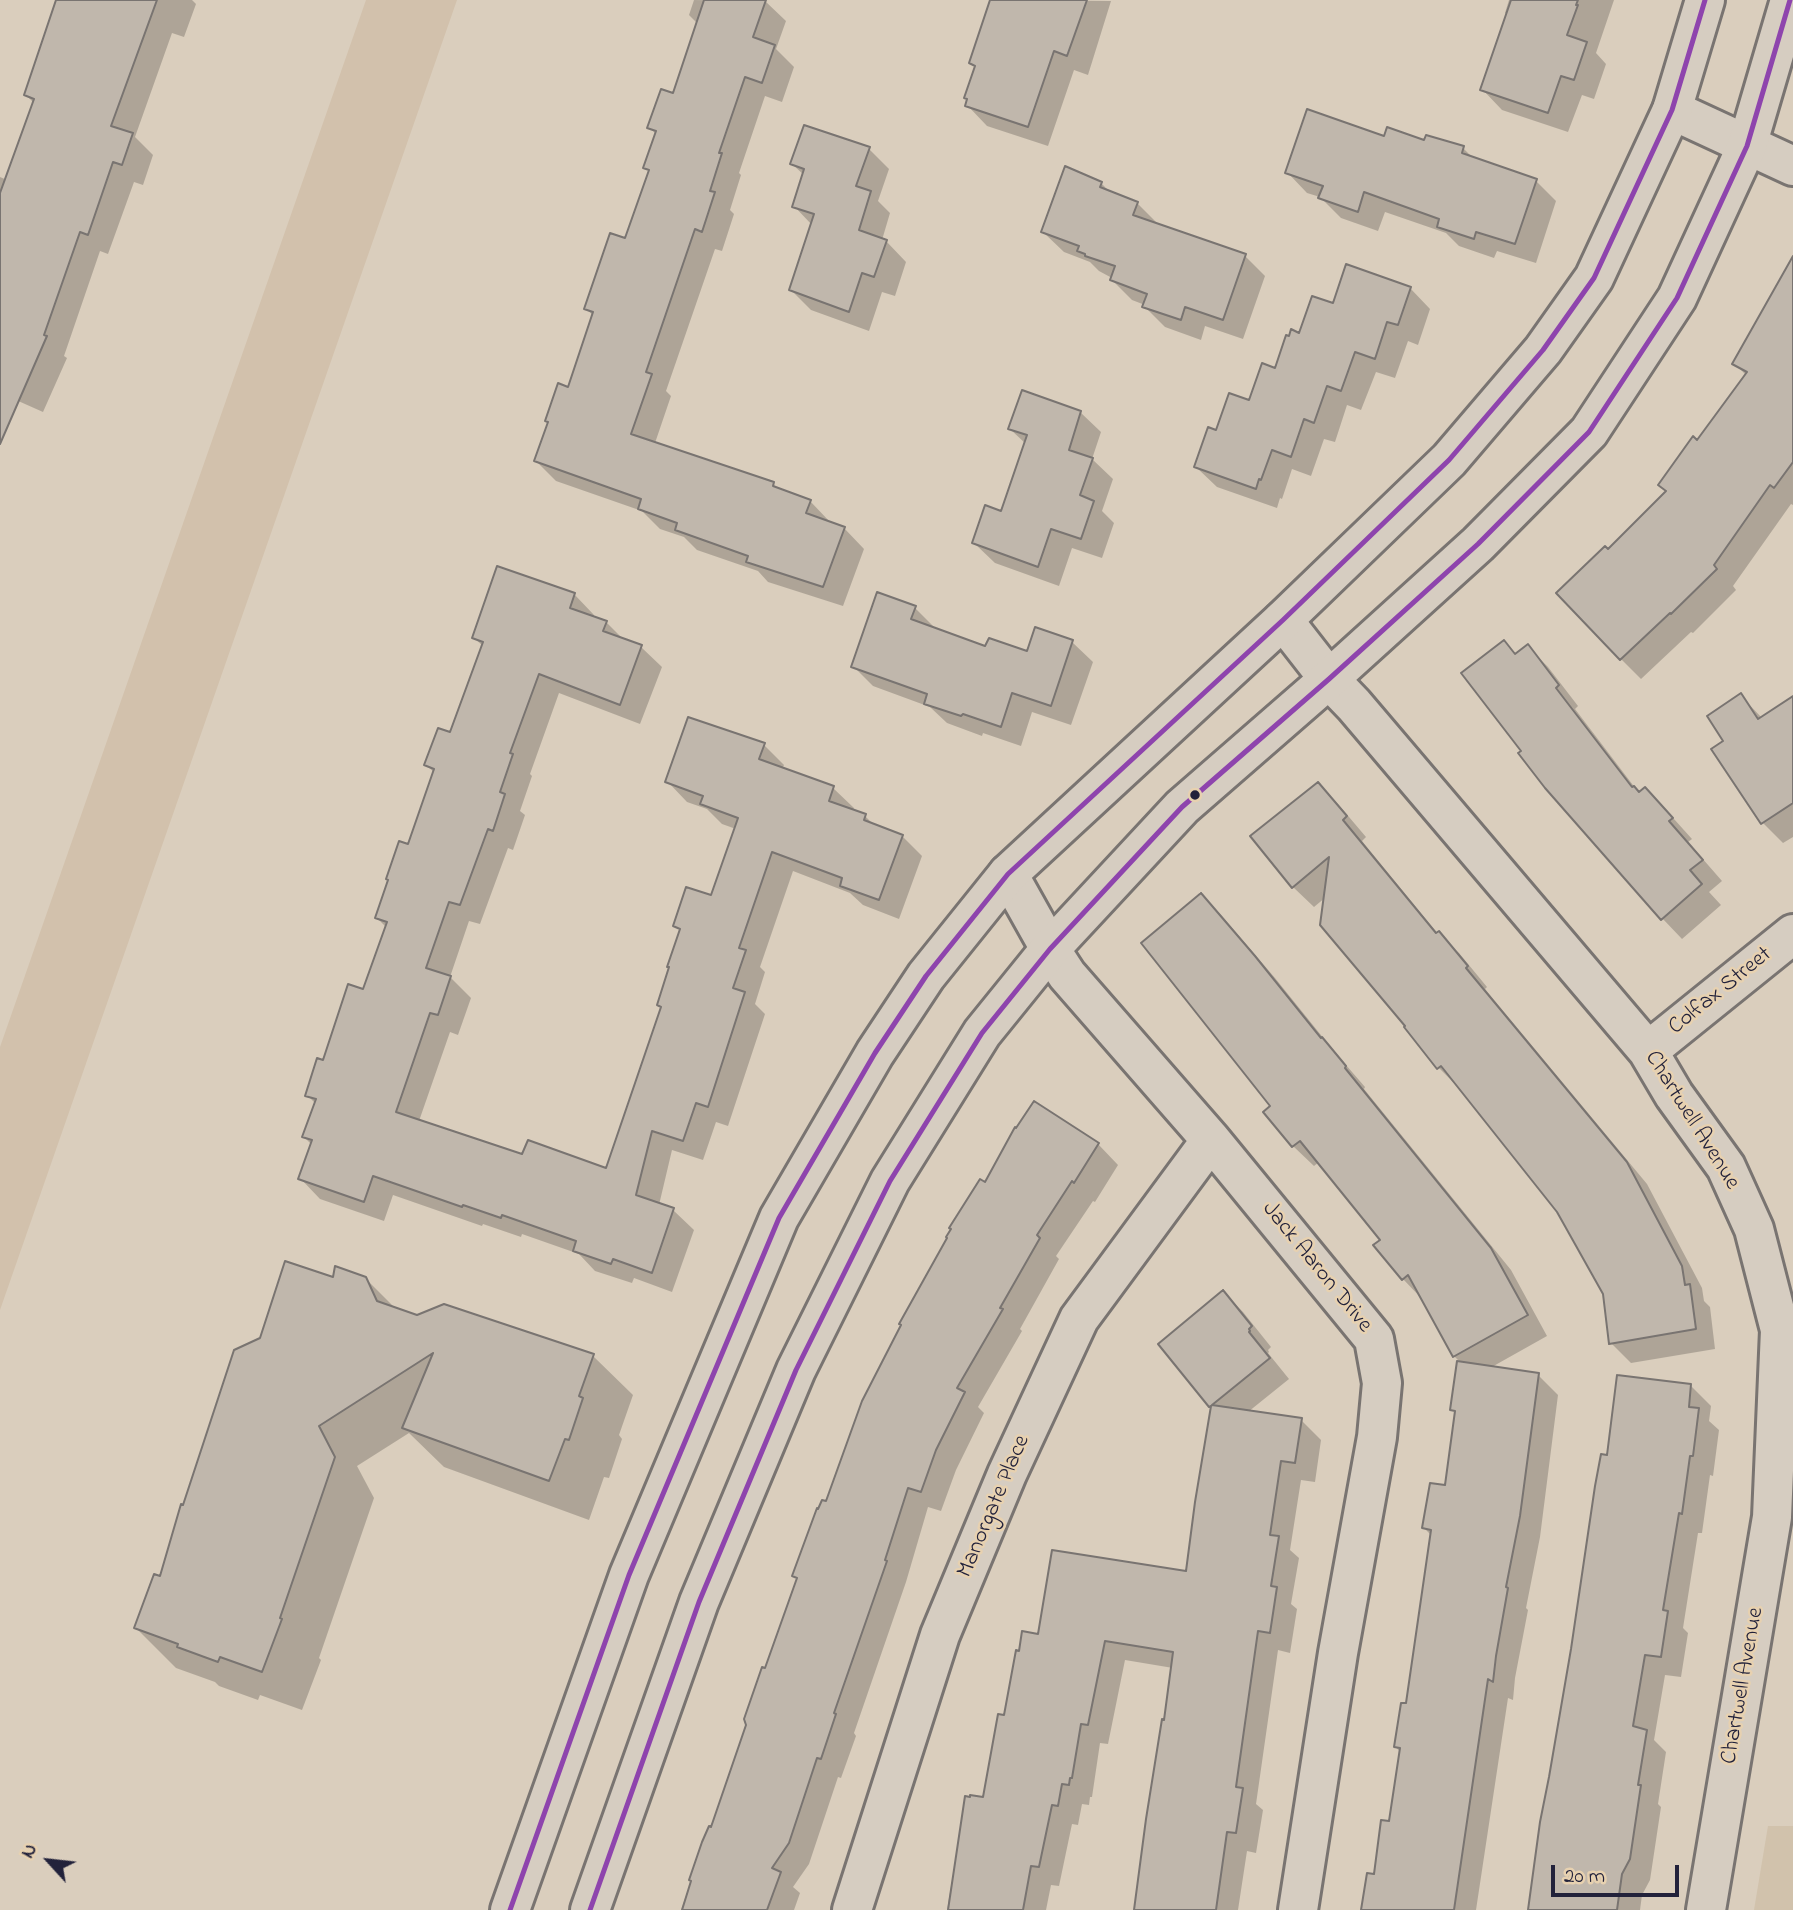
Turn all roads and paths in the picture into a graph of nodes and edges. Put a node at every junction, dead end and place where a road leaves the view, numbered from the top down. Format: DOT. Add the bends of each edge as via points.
graph roads {
  1 [pos="1705,0"];
  2 [pos="1790,0"];
  3 [pos="1672,110"];
  4 [pos="1747,146"];
  5 [pos="1793,166"];
  6 [pos="1283,620"];
  7 [pos="1329,679"];
  8 [pos="1008,874"];
  9 [pos="1793,934"];
  10 [pos="1050,949"];
  11 [pos="1648,1051"];
  12 [pos="1211,1140"];
  13 [pos="1783,1517"];
  14 [pos="510,1910"];
  15 [pos="590,1910"];
  16 [pos="852,1910"];
  17 [pos="1298,1910"];
  18 [pos="1706,1910"];
  1 -- 3 [label="street"];
  2 -- 4 [label="street"];
  3 -- 4 [label="street"];
  3 -- 6 [label="street" via="1594,278 1542,350 1449,460"];
  4 -- 5 [label="street"];
  4 -- 7 [label="street" via="1677,298 1589,432 1478,544"];
  6 -- 7 [label="street, Chartwell Avenue"];
  6 -- 8 [label="street"];
  7 -- 10 [label="street" via="1182,807"];
  7 -- 11 [label="street, Chartwell Avenue"];
  8 -- 10 [label="street, Jack Aaron Drive"];
  8 -- 14 [label="street" via="926,975 779,1218 629,1575"];
  9 -- 11 [label="street, Colfax Street"];
  10 -- 12 [label="street, Jack Aaron Drive" via="1079,989"];
  10 -- 15 [label="street" via="982,1033 890,1181 796,1370 699,1602"];
  11 -- 13 [label="street, Chartwell Avenue" via="1726,1167 1754,1229 1780,1330"];
  12 -- 16 [label="street, Manorgate Place" via="1079,1319 940,1635"];
  12 -- 17 [label="street, Jack Aaron Drive" via="1374,1339 1382,1383 1377,1437"];
  13 -- 18 [label="street, Chartwell Avenue"];
}
